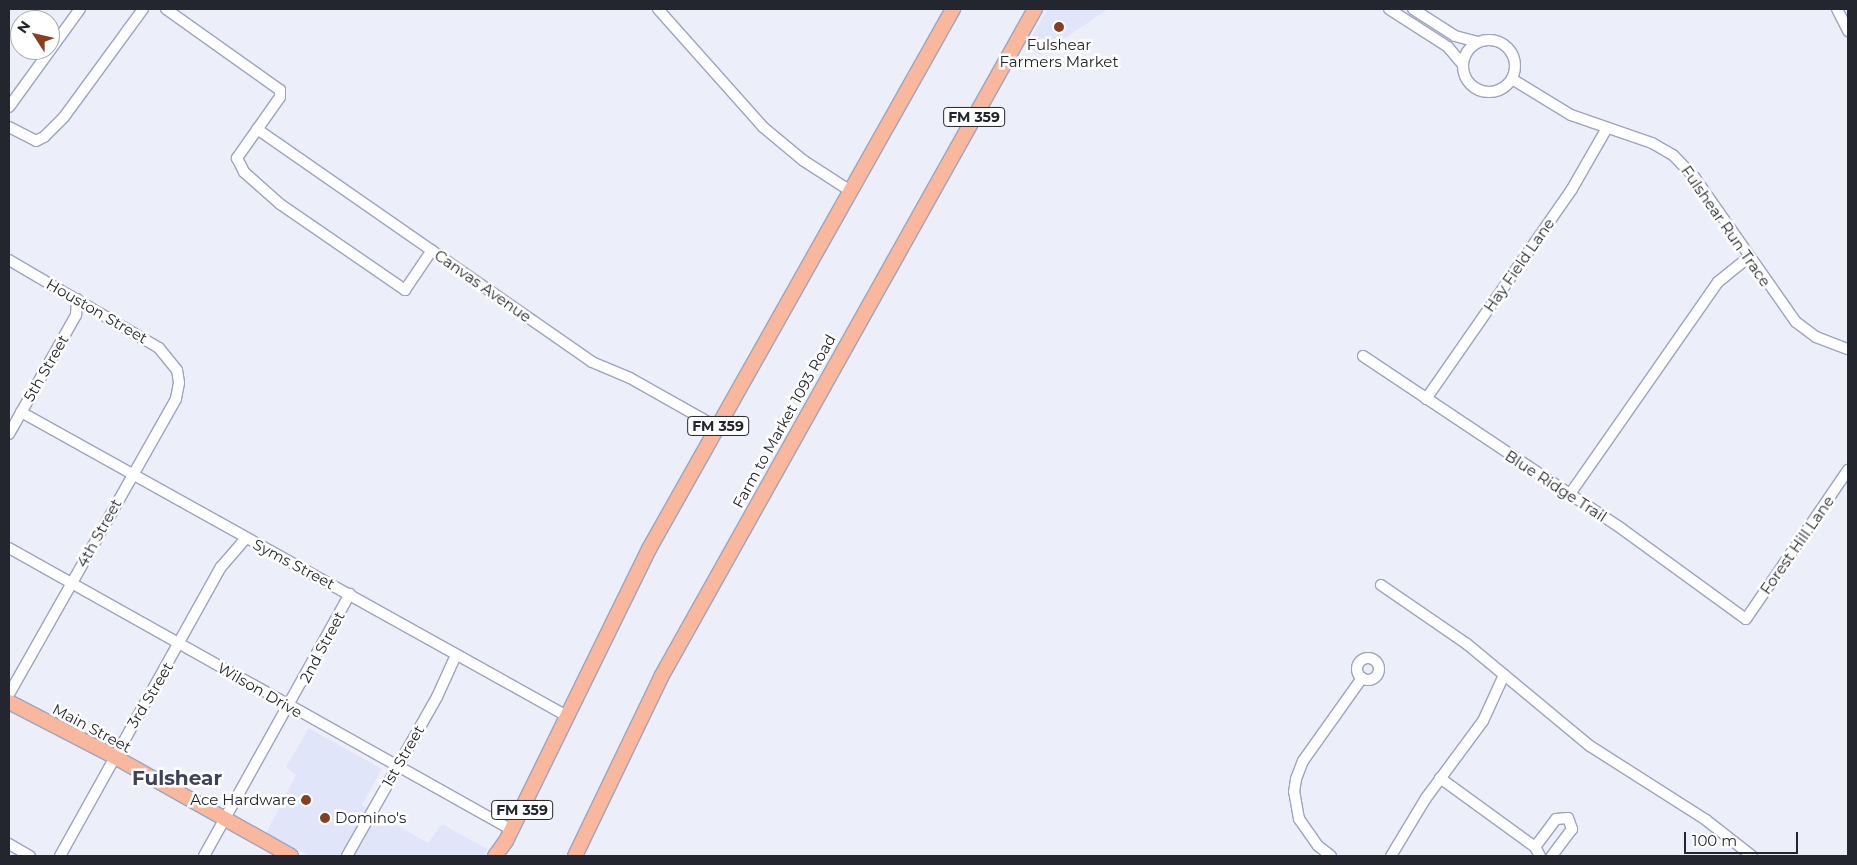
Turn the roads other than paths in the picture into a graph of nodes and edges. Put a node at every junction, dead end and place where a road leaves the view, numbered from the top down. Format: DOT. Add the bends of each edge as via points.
graph roads {
  1 [pos="80,9"];
  2 [pos="143,9"];
  3 [pos="166,9"];
  4 [pos="658,9"];
  5 [pos="954,9"];
  6 [pos="1035,9"];
  7 [pos="1389,9"];
  8 [pos="1413,9"];
  9 [pos="1838,9"];
  10 [pos="1848,31"];
  11 [pos="1477,42"];
  12 [pos="1463,65"];
  13 [pos="1512,79"];
  14 [pos="9,107"];
  15 [pos="9,127"];
  16 [pos="1607,128"];
  17 [pos="257,129"];
  18 [pos="849,190"];
  19 [pos="432,250"];
  20 [pos="1748,258"];
  21 [pos="9,260"];
  22 [pos="77,299"];
  23 [pos="1848,349"];
  24 [pos="1364,356"];
  25 [pos="178,370"];
  26 [pos="1426,399"];
  27 [pos="21,412"];
  28 [pos="717,426"];
  29 [pos="9,434"];
  30 [pos="1848,470"];
  31 [pos="132,474"];
  32 [pos="1570,494"];
  33 [pos="246,538"];
  34 [pos="9,548"];
  35 [pos="71,585"];
  36 [pos="1381,585"];
  37 [pos="350,594"];
  38 [pos="1746,619"];
  39 [pos="179,644"];
  40 [pos="456,655"];
  41 [pos="1504,675"];
  42 [pos="1362,678"];
  43 [pos="9,694"];
  44 [pos="9,702"];
  45 [pos="289,707"];
  46 [pos="567,716"];
  47 [pos="113,756"];
  48 [pos="397,768"];
  49 [pos="1440,778"];
  50 [pos="225,820"];
  51 [pos="509,835"];
  52 [pos="9,844"];
  53 [pos="1538,852"];
  54 [pos="30,856"];
  55 [pos="60,856"];
  56 [pos="204,856"];
  57 [pos="291,856"];
  58 [pos="347,856"];
  59 [pos="495,856"];
  60 [pos="504,856"];
  61 [pos="575,856"];
  62 [pos="1331,856"];
  63 [pos="1391,856"];
  64 [pos="1552,856"];
  65 [pos="1752,856"];
  1 -- 14 [label="street"];
  2 -- 15 [label="street" via="64,117 44,136 36,141"];
  3 -- 17 [label="street" via="280,90 280,97"];
  4 -- 18 [label="street" via="763,127 804,161"];
  5 -- 18 [label="main road, FM 359"];
  6 -- 61 [label="main road, Farm to Market 1093 Road / FM 359" via="661,677"];
  7 -- 12 [label="street" via="1448,47"];
  8 -- 11 [label="street" via="1460,38"];
  9 -- 10 [label="street"];
  11 -- 12 [label="street" via="1467,52"];
  11 -- 13 [label="street" via="1492,40 1511,51 1515,65"];
  12 -- 13 [label="street" via="1468,81 1482,91 1499,90"];
  13 -- 16 [label="street, Fulshear Run Trace" via="1564,111"];
  16 -- 20 [label="street, Fulshear Run Trace" via="1652,143 1685,165"];
  16 -- 26 [label="street, Hay Field Lane" via="1572,189"];
  17 -- 19 [label="street, Canvas Avenue"];
  17 -- 19 [label="street" via="237,158 237,164 280,204 405,290"];
  18 -- 28 [label="main road, FM 359"];
  19 -- 28 [label="street, Canvas Avenue" via="592,362 630,378"];
  20 -- 23 [label="street, Fulshear Run Trace" via="1796,322 1816,337"];
  20 -- 32 [label="street" via="1718,282"];
  21 -- 22 [label="street, Houston Street"];
  22 -- 25 [label="street, Houston Street" via="160,348"];
  22 -- 27 [label="street, 5th Street" via="76,315"];
  24 -- 26 [label="street, Blue Ridge Trail"];
  25 -- 31 [label="street, 4th Street" via="176,399"];
  26 -- 32 [label="street, Blue Ridge Trail"];
  27 -- 29 [label="street, 5th Street"];
  27 -- 31 [label="street, Syms Street"];
  28 -- 46 [label="main road, FM 359" via="648,549"];
  30 -- 38 [label="street, Forest Hill Lane"];
  31 -- 33 [label="street, Syms Street"];
  31 -- 35 [label="street, 4th Street"];
  32 -- 38 [label="street, Blue Ridge Trail"];
  33 -- 37 [label="street, Syms Street"];
  33 -- 39 [label="street, 3rd Street" via="220,568"];
  34 -- 35 [label="street, Wilson Drive"];
  35 -- 39 [label="street, Wilson Drive"];
  35 -- 43 [label="street, 4th Street"];
  36 -- 41 [label="street" via="1460,639"];
  37 -- 40 [label="street, Syms Street"];
  37 -- 45 [label="street, 2nd Street"];
  39 -- 45 [label="street, Wilson Drive"];
  39 -- 47 [label="street, 3rd Street"];
  40 -- 46 [label="street, Syms Street"];
  40 -- 48 [label="street, 1st Street" via="437,697"];
  41 -- 49 [label="street" via="1483,720"];
  41 -- 65 [label="street" via="1590,746 1706,820"];
  42 -- 62 [label="street" via="1303,761 1296,779 1294,792 1299,819 1318,846"];
  44 -- 47 [label="main road, Main Street"];
  45 -- 48 [label="street, Wilson Drive"];
  45 -- 50 [label="street, 2nd Street"];
  46 -- 51 [label="main road, FM 359"];
  47 -- 50 [label="main road, Main Street"];
  47 -- 55 [label="street, 3rd Street"];
  48 -- 51 [label="street, Wilson Drive"];
  48 -- 58 [label="street, 1st Street"];
  49 -- 53 [label="street"];
  49 -- 63 [label="street"];
  50 -- 56 [label="street, 2nd Street"];
  50 -- 57 [label="main road, Main Street"];
  51 -- 59 [label="main road, FM 359"];
  51 -- 60 [label="main road"];
  52 -- 54 [label="street"];
  53 -- 64 [label="street" via="1556,818 1568,818 1572,829"];
}
